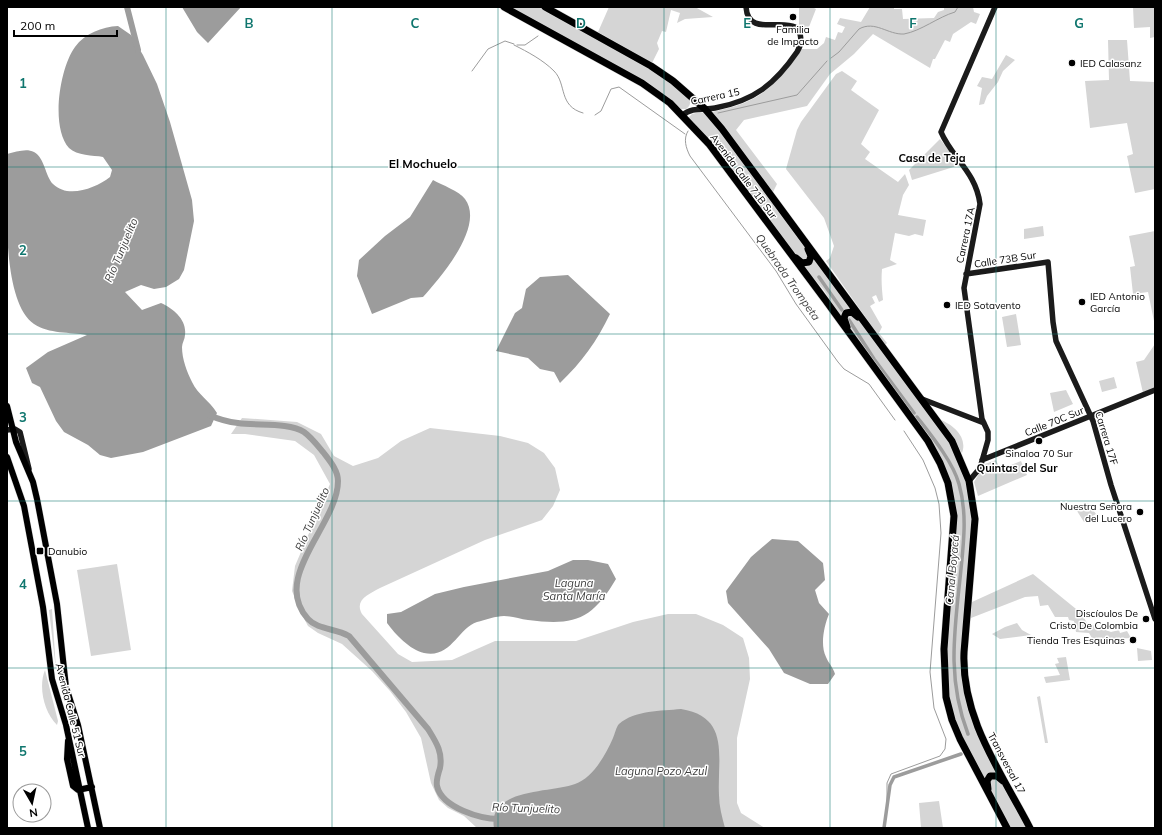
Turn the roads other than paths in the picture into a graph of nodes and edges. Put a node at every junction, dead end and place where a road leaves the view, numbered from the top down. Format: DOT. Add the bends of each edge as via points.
graph roads {
  1 [pos="504,7"];
  2 [pos="545,7"];
  3 [pos="746,7"];
  4 [pos="995,7"];
  5 [pos="705,109"];
  6 [pos="683,115"];
  7 [pos="799,232"];
  8 [pos="781,242"];
  9 [pos="1048,262"];
  10 [pos="966,274"];
  11 [pos="871,330"];
  12 [pos="855,342"];
  13 [pos="1155,390"];
  14 [pos="922,398"];
  15 [pos="7,406"];
  16 [pos="1091,416"];
  17 [pos="984,423"];
  18 [pos="10,429"];
  19 [pos="7,457"];
  20 [pos="982,460"];
  21 [pos="969,481"];
  22 [pos="1155,620"];
  23 [pos="92,787"];
  24 [pos="1008,788"];
  25 [pos="80,790"];
  26 [pos="992,800"];
  27 [pos="88,828"];
  28 [pos="100,828"];
  29 [pos="1007,828"];
  30 [pos="1030,828"];
  1 -- 6 [label="highway, Avenida Calle 71B Sur" via="642,83"];
  2 -- 5 [label="highway, Avenida Calle 71B Sur" via="655,68 673,80"];
  3 -- 5 [label="street, Carrera 15" via="750,18 756,23 767,26 789,25 797,29 801,45 786,67 762,92 738,102"];
  4 -- 10 [label="street, Carrera 17A" via="941,132 969,174 980,200 980,212"];
  5 -- 6 [label="street, Carrera 15" via="690,111"];
  5 -- 7 [label="highway, Avenida Calle 71B Sur"];
  6 -- 8 [label="highway, Avenida Calle 71B Sur" via="709,144"];
  7 -- 8 [label="highway" via="811,254 808,263 800,262"];
  7 -- 11 [label="highway, Avenida Calle 71B Sur"];
  8 -- 12 [label="highway, Avenida Calle 71B Sur"];
  9 -- 10 [label="street, Calle 73B Sur"];
  9 -- 16 [label="street, Carrera 17F" via="1055,337"];
  10 -- 17 [label="street, Carrera 17A" via="964,293"];
  11 -- 12 [label="highway" via="855,314 846,313 844,320"];
  11 -- 14 [label="highway, Avenida Calle 71B Sur"];
  12 -- 26 [label="highway, Avenida Calle 71B Sur" via="931,446 948,483 954,532 944,667 945,688 950,712 965,750"];
  13 -- 16 [label="street, Calle 70C Sur"];
  14 -- 17 [label="street"];
  14 -- 21 [label="highway, Avenida Calle 71B Sur" via="955,446"];
  15 -- 18 [label="main road, Avenida Calle 51 Sur"];
  16 -- 20 [label="street, Calle 70C Sur"];
  16 -- 22 [label="street, Carrera 17F"];
  17 -- 20 [label="street, Carrera 17A" via="988,438"];
  18 -- 23 [label="main road, Avenida Calle 51 Sur" via="33,482 57,604 66,687 78,725"];
  19 -- 25 [label="main road, Avenida Calle 51 Sur" via="20,490 28,524 43,607 52,679 68,735 67,759 74,788"];
  20 -- 21 [label="street, Carrera 17A" via="978,471"];
  21 -- 24 [label="highway, Transversal 17" via="976,526 964,659 965,681 969,705 977,726"];
  23 -- 25 [label="main road"];
  23 -- 28 [label="main road, Avenida Calle 51 Sur"];
  24 -- 26 [label="highway" via="997,776 988,778"];
  24 -- 30 [label="highway, Transversal 17"];
  25 -- 27 [label="main road"];
  26 -- 29 [label="highway"];
}
